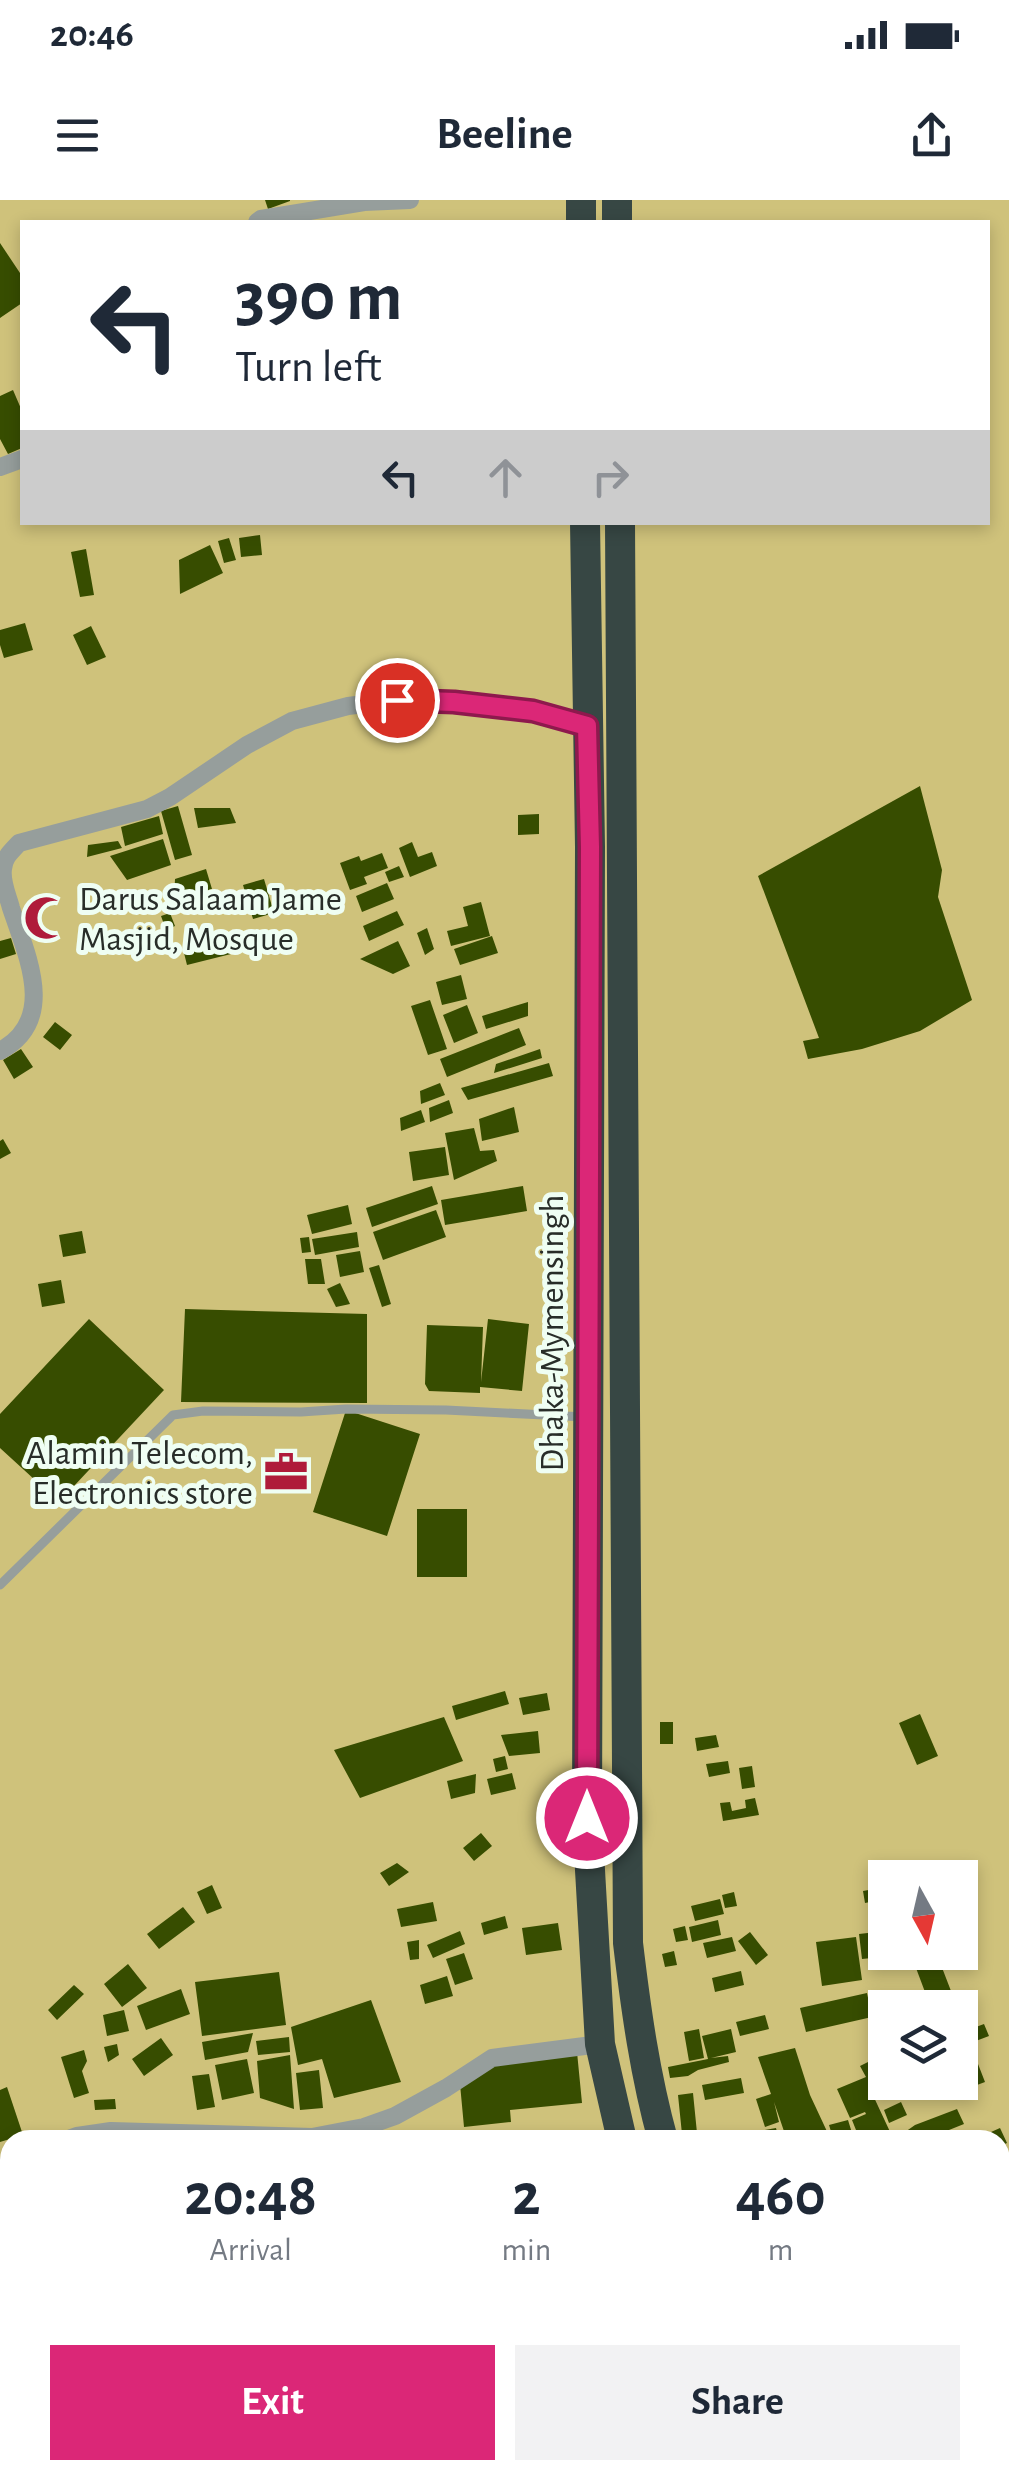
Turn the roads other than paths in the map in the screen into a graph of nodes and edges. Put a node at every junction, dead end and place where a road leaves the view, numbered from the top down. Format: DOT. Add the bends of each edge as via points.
graph roads {
  1 [pos="410,200"];
  2 [pos="260,220"];
  3 [pos="585,525"];
  4 [pos="620,525"];
  5 [pos="587,726"];
  6 [pos="0,1051"];
  7 [pos="588,1417"];
  8 [pos="0,1585"];
  9 [pos="600,2044"];
  10 [pos="348,2130"];
  11 [pos="620,2130"];
  12 [pos="660,2130"];
  1 -- 2 [label="street"];
  3 -- 5 [label="highway, Dhaka-Mymensingh"];
  4 -- 12 [label="highway, Dhaka-Mymensingh" via="628,1943"];
  5 -- 6 [label="street" via="533,711 454,702 348,706 277,729 147,809 19,844 6,856 2,876 29,962 34,1005 22,1035"];
  5 -- 7 [label="highway, Dhaka-Mymensingh"];
  7 -- 8 [label="lane" via="346,1409 174,1415"];
  7 -- 9 [label="highway, Dhaka-Mymensingh" via="587,1818"];
  9 -- 10 [label="street" via="492,2058 395,2116"];
  9 -- 11 [label="highway, Dhaka-Mymensingh"];
}
